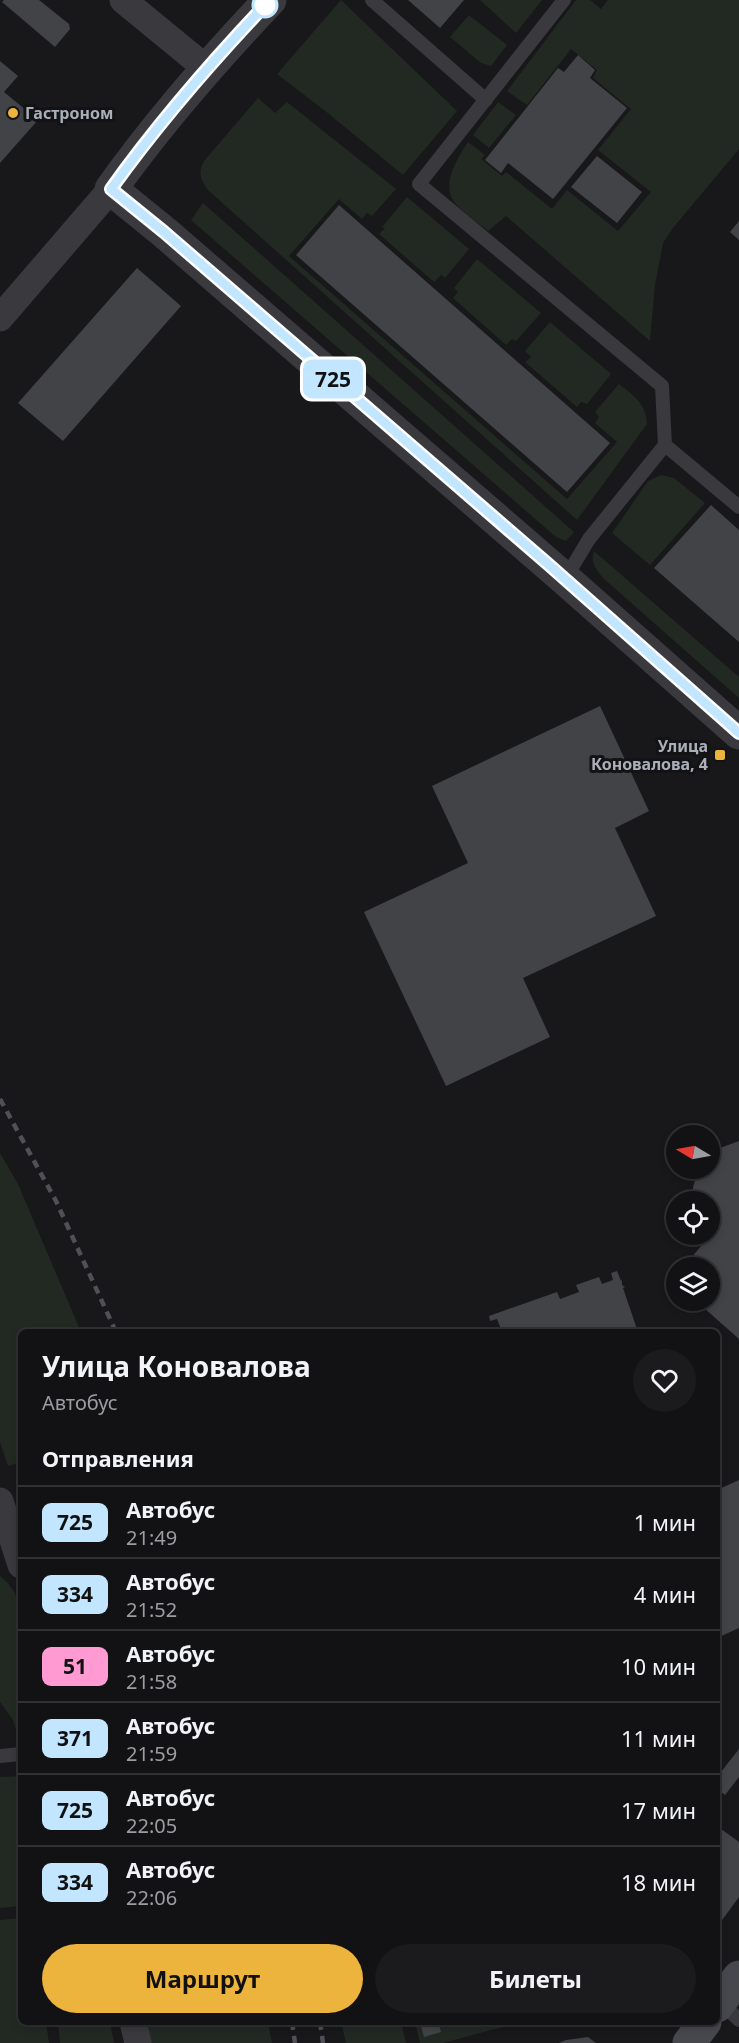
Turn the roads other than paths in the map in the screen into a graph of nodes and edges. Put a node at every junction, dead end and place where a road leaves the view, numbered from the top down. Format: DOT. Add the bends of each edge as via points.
graph roads {
  1 [pos="123,0"];
  2 [pos="270,0"];
  3 [pos="372,0"];
  4 [pos="564,0"];
  5 [pos="207,69"];
  6 [pos="486,100"];
  7 [pos="111,189"];
  8 [pos="0,318"];
  9 [pos="666,445"];
  10 [pos="739,507"];
  11 [pos="565,579"];
  12 [pos="739,733"];
  13 [pos="0,1501"];
  14 [pos="12,1554"];
  15 [pos="18,1754"];
  16 [pos="0,1756"];
  17 [pos="739,1977"];
  18 [pos="720,2013"];
  19 [pos="135,2025"];
  20 [pos="708,2025"];
  21 [pos="138,2043"];
  22 [pos="689,2043"];
  1 -- 5 [label="street"];
  2 -- 5 [label="street"];
  3 -- 6 [label="lane"];
  4 -- 6 [label="lane"];
  5 -- 7 [label="street"];
  6 -- 9 [label="lane" via="419,184 662,386"];
  7 -- 8 [label="street"];
  7 -- 11 [label="street"];
  9 -- 10 [label="lane"];
  9 -- 11 [label="lane" via="590,539"];
  11 -- 12 [label="street"];
  13 -- 14 [label="street"];
  15 -- 16 [label="lane"];
  17 -- 18 [label="main road"];
  19 -- 21 [label="street"];
  20 -- 22 [label="main road"];
}
